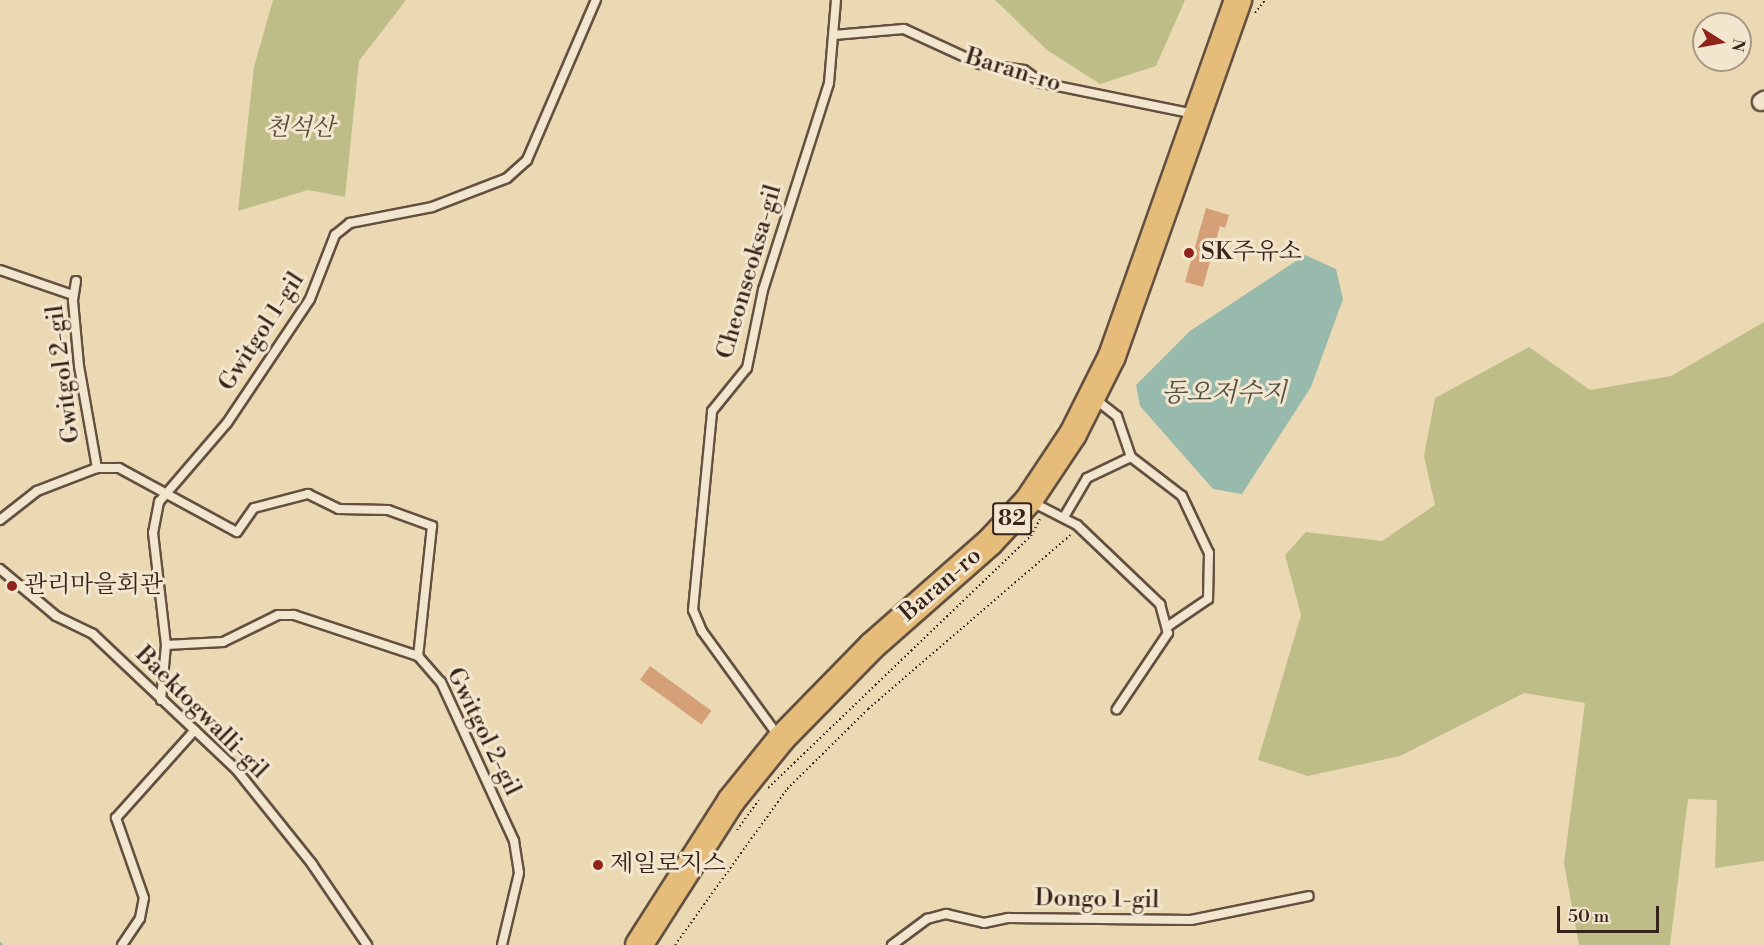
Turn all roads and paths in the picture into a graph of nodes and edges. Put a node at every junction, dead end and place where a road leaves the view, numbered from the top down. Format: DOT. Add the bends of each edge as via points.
graph roads {
  1 [pos="597,0"];
  2 [pos="836,0"];
  3 [pos="1265,0"];
  4 [pos="1245,9"];
  5 [pos="834,35"];
  6 [pos="1195,114"];
  7 [pos="0,270"];
  8 [pos="76,281"];
  9 [pos="74,295"];
  10 [pos="1094,399"];
  11 [pos="1131,457"];
  12 [pos="97,468"];
  13 [pos="166,493"];
  14 [pos="1038,505"];
  15 [pos="1064,517"];
  16 [pos="0,520"];
  17 [pos="1077,525"];
  18 [pos="0,569"];
  19 [pos="1167,627"];
  20 [pos="166,645"];
  21 [pos="418,656"];
  22 [pos="161,700"];
  23 [pos="1117,709"];
  24 [pos="195,730"];
  25 [pos="781,740"];
  26 [pos="730,840"];
  27 [pos="1310,896"];
  28 [pos="122,945"];
  29 [pos="367,945"];
  30 [pos="502,945"];
  31 [pos="639,945"];
  32 [pos="675,945"];
  33 [pos="892,945"];
  1 -- 13 [label="lane, Gwitgol 1-gil" via="527,160 507,178 432,207 389,211 350,223 335,235 310,299 227,423"];
  2 -- 5 [label="lane, Cheonseoksa-gil"];
  3 -- 4 [label="path"];
  4 -- 6 [label="main road, Baran-ro / 82"];
  5 -- 6 [label="lane, Baran-ro" via="904,29 980,63 1024,70 1042,83"];
  5 -- 25 [label="lane, Cheonseoksa-gil" via="829,82 763,290 747,368 712,411 693,610 702,631"];
  6 -- 10 [label="main road, Baran-ro / 82"];
  7 -- 9 [label="lane"];
  8 -- 9 [label="lane, Gwitgol 2-gil"];
  9 -- 12 [label="lane, Gwitgol 2-gil" via="86,430"];
  10 -- 11 [label="lane" via="1118,416"];
  10 -- 14 [label="main road, Baran-ro / 82"];
  11 -- 15 [label="lane" via="1087,478"];
  11 -- 19 [label="lane" via="1182,496 1209,553 1209,599"];
  12 -- 13 [label="lane, Gwitgol 2-gil" via="119,468"];
  12 -- 16 [label="lane" via="37,490"];
  13 -- 20 [label="lane, Gwitgol 1-gil" via="159,502 153,533"];
  13 -- 21 [label="lane, Gwitgol 2-gil" via="237,532 254,508 308,494 339,509 388,510 426,520 432,525"];
  14 -- 15 [label="lane"];
  14 -- 25 [label="main road, Baran-ro / 82"];
  14 -- 26 [label="path" via="1031,536 765,792"];
  15 -- 17 [label="lane"];
  17 -- 19 [label="lane" via="1160,604"];
  17 -- 32 [label="path" via="868,709 787,789"];
  18 -- 22 [label="lane, Baektogwalli-gil" via="56,616 93,634"];
  19 -- 23 [label="lane"];
  20 -- 21 [label="lane" via="234,639 278,615 294,615"];
  20 -- 22 [label="lane, Gwitgol 1-gil"];
  21 -- 30 [label="lane, Gwitgol 2-gil" via="441,682 514,841 519,873"];
  22 -- 24 [label="lane, Baektogwalli-gil"];
  24 -- 28 [label="lane" via="116,818 144,898 140,918"];
  24 -- 29 [label="lane, Baektogwalli-gil" via="236,769"];
  25 -- 31 [label="main road, Baran-ro / 82" via="731,801"];
  27 -- 33 [label="lane, Dongo 1-gil" via="1191,920 1008,918 984,923 946,914 927,919"];
}
